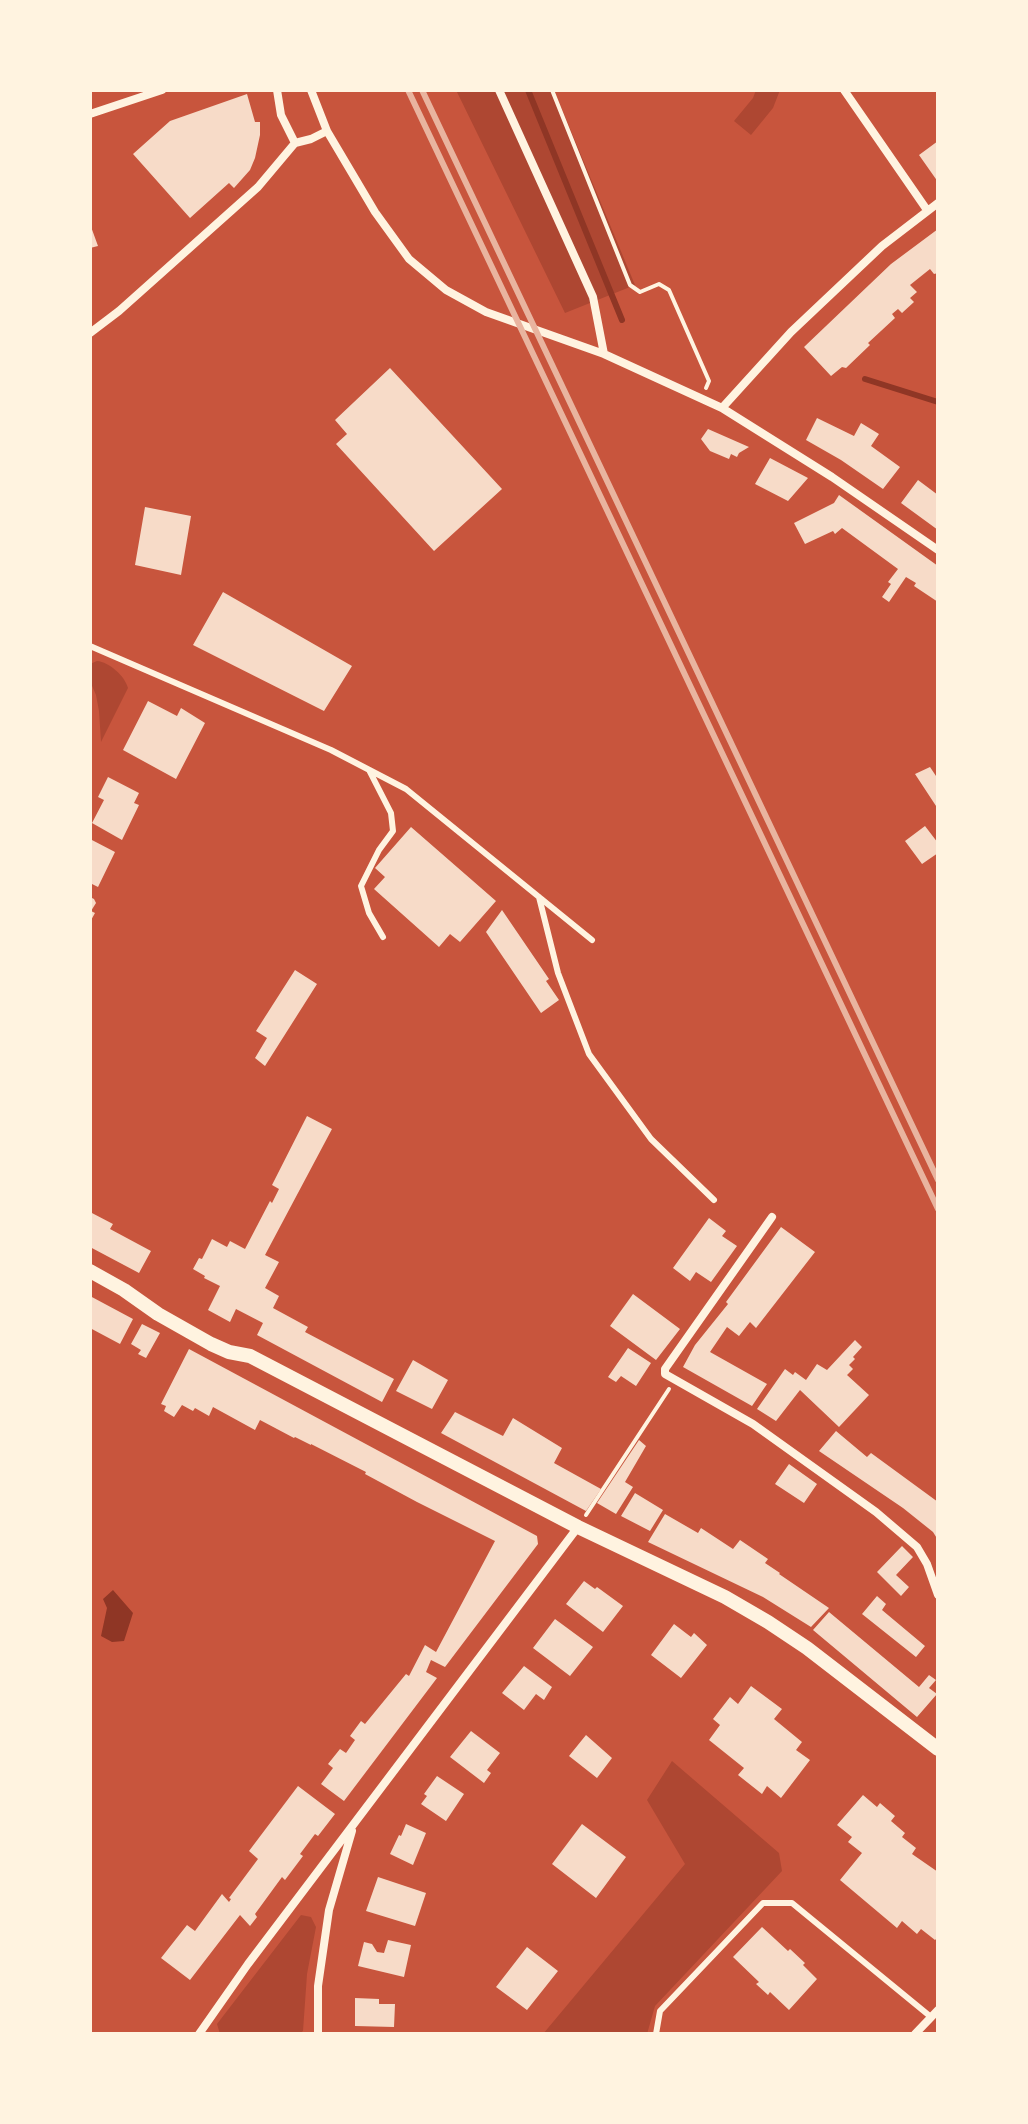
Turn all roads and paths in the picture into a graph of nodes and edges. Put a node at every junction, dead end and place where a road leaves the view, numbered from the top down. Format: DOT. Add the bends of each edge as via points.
graph roads {
  1 [pos="162,90"];
  2 [pos="277,90"];
  3 [pos="311,90"];
  4 [pos="499,90"];
  5 [pos="552,90"];
  6 [pos="844,90"];
  7 [pos="90,114"];
  8 [pos="327,131"];
  9 [pos="295,143"];
  10 [pos="938,203"];
  11 [pos="927,210"];
  12 [pos="90,333"];
  13 [pos="604,354"];
  14 [pos="701,398"];
  15 [pos="722,408"];
  16 [pos="938,550"];
  17 [pos="90,646"];
  18 [pos="369,770"];
  19 [pos="539,897"];
  20 [pos="383,937"];
  21 [pos="592,940"];
  22 [pos="714,1200"];
  23 [pos="772,1217"];
  24 [pos="90,1271"];
  25 [pos="675,1381"];
  26 [pos="578,1527"];
  27 [pos="938,1595"];
  28 [pos="938,1749"];
  29 [pos="353,1826"];
  30 [pos="938,2010"];
  31 [pos="931,2017"];
  32 [pos="199,2034"];
  33 [pos="318,2034"];
  34 [pos="656,2034"];
  35 [pos="915,2034"];
  1 -- 7 [label="street"];
  2 -- 9 [label="street" via="281,115"];
  3 -- 8 [label="street"];
  4 -- 13 [label="street" via="593,297"];
  5 -- 14 [label="path" via="630,285 640,292 659,284 669,290 709,381"];
  6 -- 11 [label="street"];
  8 -- 9 [label="street"];
  8 -- 13 [label="street" via="409,259 446,290 486,312"];
  9 -- 12 [label="street" via="258,187"];
  10 -- 11 [label="street"];
  11 -- 15 [label="street" via="791,332"];
  13 -- 14 [label="street"];
  14 -- 15 [label="street"];
  15 -- 16 [label="street"];
  17 -- 18 [label="lane"];
  18 -- 19 [label="lane" via="406,789"];
  18 -- 20 [label="lane" via="391,813 393,831 361,886"];
  19 -- 21 [label="lane"];
  19 -- 22 [label="lane" via="558,973 589,1054 651,1139"];
  23 -- 25 [label="street" via="665,1369"];
  24 -- 26 [label="street" via="211,1344 250,1356"];
  25 -- 26 [label="path"];
  25 -- 27 [label="street" via="753,1424 876,1512 917,1547"];
  26 -- 28 [label="street" via="768,1622"];
  26 -- 29 [label="street"];
  29 -- 32 [label="street"];
  29 -- 33 [label="street" via="329,1910 318,1986"];
  30 -- 31 [label="street"];
  31 -- 34 [label="lane" via="792,1903 763,1903 660,2011"];
  31 -- 35 [label="street"];
}
